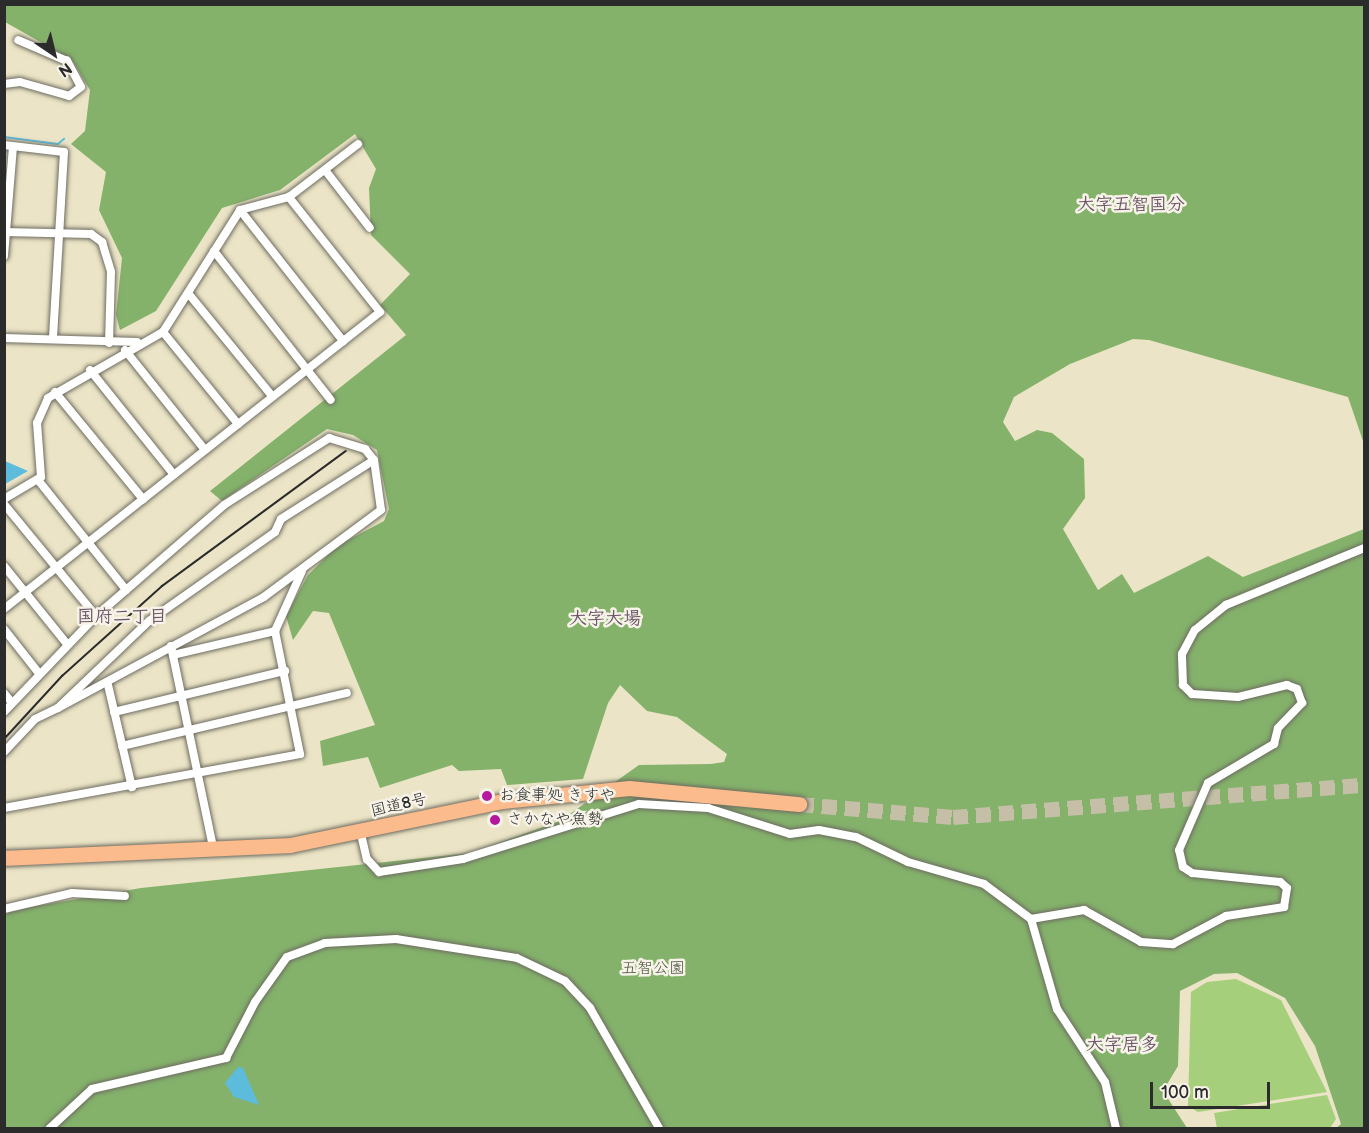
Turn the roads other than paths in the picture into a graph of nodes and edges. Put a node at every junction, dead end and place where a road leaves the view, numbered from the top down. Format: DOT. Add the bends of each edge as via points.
graph roads {
  1 [pos="18,40"];
  2 [pos="4,84"];
  3 [pos="358,144"];
  4 [pos="9,146"];
  5 [pos="325,170"];
  6 [pos="289,197"];
  7 [pos="240,210"];
  8 [pos="370,228"];
  9 [pos="5,232"];
  10 [pos="55,232"];
  11 [pos="214,251"];
  12 [pos="4,256"];
  13 [pos="188,293"];
  14 [pos="163,332"];
  15 [pos="4,338"];
  16 [pos="53,338"];
  17 [pos="343,341"];
  18 [pos="140,342"];
  19 [pos="109,344"];
  20 [pos="125,350"];
  21 [pos="307,369"];
  22 [pos="90,370"];
  23 [pos="55,392"];
  24 [pos="272,396"];
  25 [pos="331,400"];
  26 [pos="238,424"];
  27 [pos="205,450"];
  28 [pos="374,460"];
  29 [pos="174,475"];
  30 [pos="38,480"];
  31 [pos="143,499"];
  32 [pos="4,501"];
  33 [pos="88,542"];
  34 [pos="1365,548"];
  35 [pos="4,566"];
  36 [pos="57,567"];
  37 [pos="302,571"];
  38 [pos="126,590"];
  39 [pos="26,592"];
  40 [pos="4,609"];
  41 [pos="96,616"];
  42 [pos="4,629"];
  43 [pos="275,631"];
  44 [pos="68,644"];
  45 [pos="172,650"];
  46 [pos="285,671"];
  47 [pos="38,672"];
  48 [pos="108,686"];
  49 [pos="4,693"];
  50 [pos="347,693"];
  51 [pos="180,694"];
  52 [pos="12,703"];
  53 [pos="58,708"];
  54 [pos="293,709"];
  55 [pos="4,712"];
  56 [pos="114,712"];
  57 [pos="189,731"];
  58 [pos="122,746"];
  59 [pos="4,752"];
  60 [pos="198,772"];
  61 [pos="132,787"];
  62 [pos="799,804"];
  63 [pos="4,808"];
  64 [pos="361,834"];
  65 [pos="214,851"];
  66 [pos="4,858"];
  67 [pos="125,896"];
  68 [pos="4,909"];
  69 [pos="1031,919"];
  70 [pos="51,1128"];
  71 [pos="659,1128"];
  72 [pos="1116,1128"];
  1 -- 2 [label="street" via="66,61 81,87 69,96 20,82"];
  3 -- 5 [label="street"];
  4 -- 9 [label="street"];
  4 -- 10 [label="street" via="64,152"];
  5 -- 6 [label="street"];
  5 -- 8 [label="street"];
  6 -- 7 [label="street"];
  6 -- 17 [label="street" via="380,312"];
  7 -- 11 [label="street"];
  7 -- 17 [label="street"];
  9 -- 10 [label="street"];
  9 -- 12 [label="street"];
  10 -- 16 [label="street"];
  10 -- 19 [label="street" via="91,234 106,248"];
  11 -- 13 [label="street"];
  11 -- 21 [label="street"];
  13 -- 14 [label="street"];
  13 -- 24 [label="street"];
  14 -- 18 [label="street"];
  14 -- 26 [label="street"];
  15 -- 16 [label="street"];
  16 -- 19 [label="street"];
  17 -- 21 [label="street"];
  18 -- 19 [label="street"];
  18 -- 20 [label="street"];
  20 -- 22 [label="street"];
  20 -- 27 [label="street"];
  21 -- 24 [label="street"];
  21 -- 25 [label="street"];
  22 -- 23 [label="street"];
  22 -- 29 [label="street"];
  23 -- 30 [label="street" via="43,405 38,423 42,474"];
  23 -- 31 [label="street"];
  24 -- 26 [label="street"];
  26 -- 27 [label="street"];
  27 -- 29 [label="street"];
  28 -- 37 [label="street" via="381,510"];
  28 -- 38 [label="street" via="354,443 329,438 224,505"];
  28 -- 53 [label="street" via="281,519 275,532 149,621"];
  29 -- 31 [label="street"];
  30 -- 32 [label="street"];
  30 -- 33 [label="street"];
  31 -- 33 [label="street"];
  32 -- 36 [label="street"];
  33 -- 36 [label="street"];
  33 -- 38 [label="street"];
  34 -- 69 [label="street" via="1226,605 1195,630 1182,654 1183,686 1192,694 1238,697 1287,685 1302,697 1300,709 1278,728 1274,744 1208,783 1179,850 1183,867 1192,873 1280,882 1287,888 1284,907 1226,916 1158,946 1084,910"];
  35 -- 39 [label="street"];
  36 -- 39 [label="street"];
  36 -- 41 [label="street"];
  37 -- 43 [label="street"];
  37 -- 45 [label="street"];
  38 -- 41 [label="street"];
  39 -- 40 [label="street"];
  39 -- 44 [label="street"];
  41 -- 44 [label="street"];
  42 -- 47 [label="street"];
  43 -- 45 [label="street"];
  43 -- 46 [label="street"];
  44 -- 47 [label="street"];
  45 -- 51 [label="street"];
  45 -- 53 [label="street"];
  46 -- 51 [label="street"];
  46 -- 54 [label="street"];
  47 -- 52 [label="street"];
  48 -- 56 [label="street"];
  49 -- 52 [label="street"];
  50 -- 54 [label="street"];
  51 -- 56 [label="street"];
  51 -- 57 [label="street"];
  52 -- 55 [label="street"];
  53 -- 59 [label="street" via="36,719"];
  54 -- 57 [label="street"];
  54 -- 60 [label="street" via="300,754"];
  56 -- 58 [label="street"];
  57 -- 58 [label="street"];
  57 -- 60 [label="street"];
  58 -- 61 [label="street"];
  60 -- 61 [label="street"];
  60 -- 65 [label="street"];
  61 -- 63 [label="street"];
  62 -- 64 [label="highway, 国道8号" via="702,791 618,789 502,801"];
  64 -- 65 [label="highway, 国道8号"];
  64 -- 69 [label="street" via="373,869 386,871 463,859 618,808 708,808 790,834 819,830 856,837 908,862 984,884"];
  65 -- 66 [label="highway, 国道8号"];
  67 -- 68 [label="street" via="72,893"];
  69 -- 72 [label="street" via="1057,1010 1105,1082"];
  70 -- 71 [label="street" via="92,1089 226,1058 255,1002 287,957 325,943 396,939 517,958 559,977 590,1008"];
}
